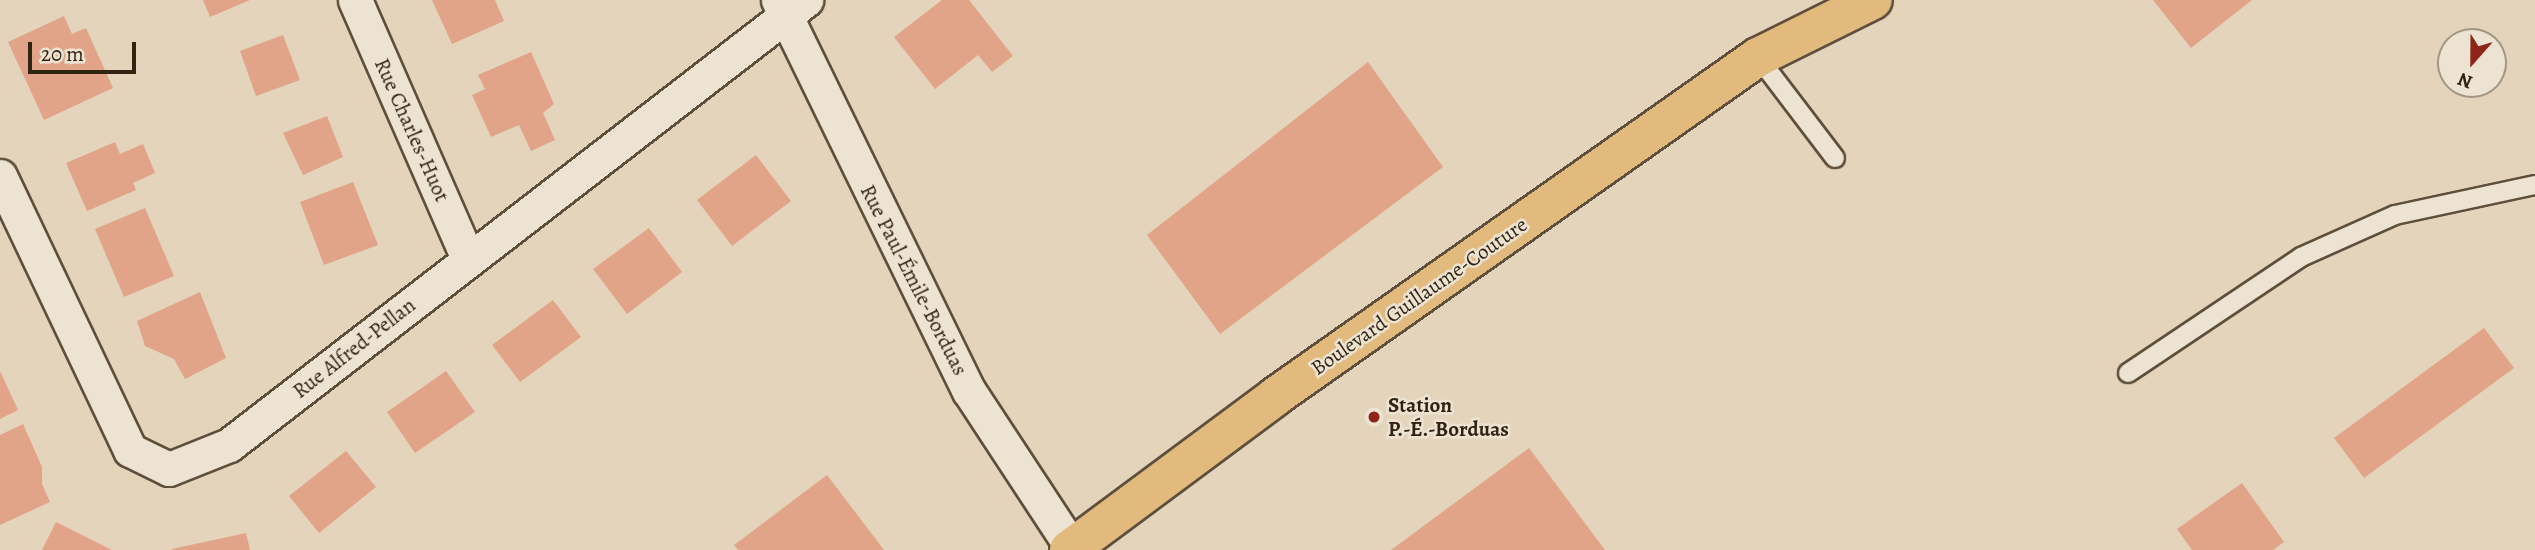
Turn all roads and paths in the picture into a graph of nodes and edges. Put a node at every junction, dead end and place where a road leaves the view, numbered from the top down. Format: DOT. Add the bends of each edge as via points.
graph roads {
  1 [pos="355,0"];
  2 [pos="1816,0"];
  3 [pos="1873,0"];
  4 [pos="790,5"];
  5 [pos="1766,53"];
  6 [pos="1835,158"];
  7 [pos="0,176"];
  8 [pos="2535,185"];
  9 [pos="468,259"];
  10 [pos="2128,373"];
  11 [pos="1071,549"];
  1 -- 9 [label="street, Rue Charles-Huot"];
  2 -- 5 [label="main road, Boulevard Guillaume-Couture"];
  3 -- 5 [label="main road, Boulevard Guillaume-Couture"];
  4 -- 9 [label="street, Rue Alfred-Pellan"];
  4 -- 11 [label="street, Rue Paul-Émile-Borduas" via="969,391"];
  5 -- 6 [label="lane"];
  5 -- 11 [label="main road, Boulevard Guillaume-Couture" via="1276,396"];
  7 -- 9 [label="street, Rue Alfred-Pellan" via="130,450 169,469 229,445"];
  8 -- 10 [label="lane" via="2395,215 2301,257"];
}
